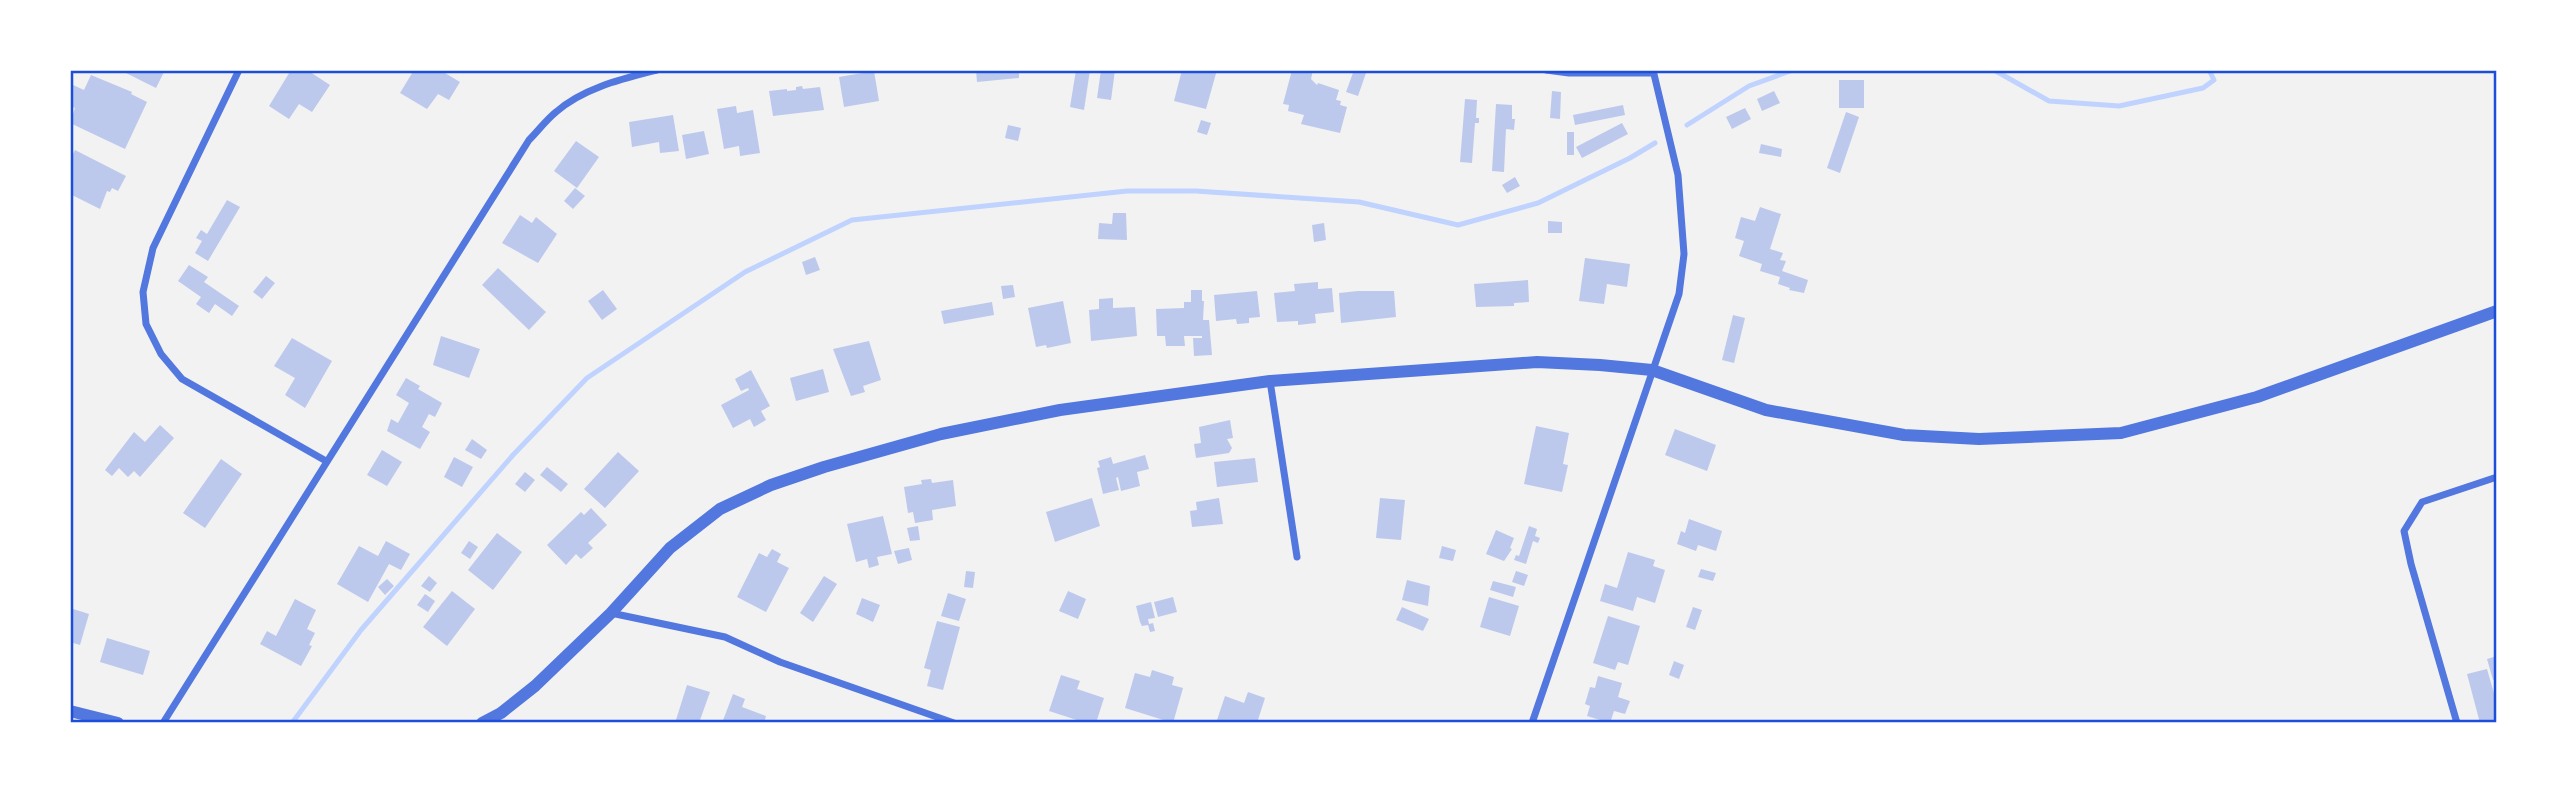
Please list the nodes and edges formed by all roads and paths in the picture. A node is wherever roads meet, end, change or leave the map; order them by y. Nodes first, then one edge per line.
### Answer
1 (239, 70) edge
2 (657, 70) edge
3 (1546, 70) edge
4 (1653, 72) edge
5 (2497, 311) edge
6 (1652, 370) junction
7 (1270, 381) junction
8 (326, 461) junction
9 (2497, 477) edge
10 (1297, 557) dead end
11 (611, 613) junction
12 (70, 711) edge
13 (118, 723) edge
14 (163, 723) edge
15 (482, 723) edge
16 (954, 723) edge
17 (1532, 723) edge
18 (2457, 723) edge

1 - 8 street
2 - 8 street
3 - 4 street
4 - 6 street
5 - 6 street
6 - 7 street
6 - 17 street
7 - 10 street
7 - 11 street
8 - 14 street
9 - 18 street
11 - 15 street
11 - 16 street
12 - 13 street

